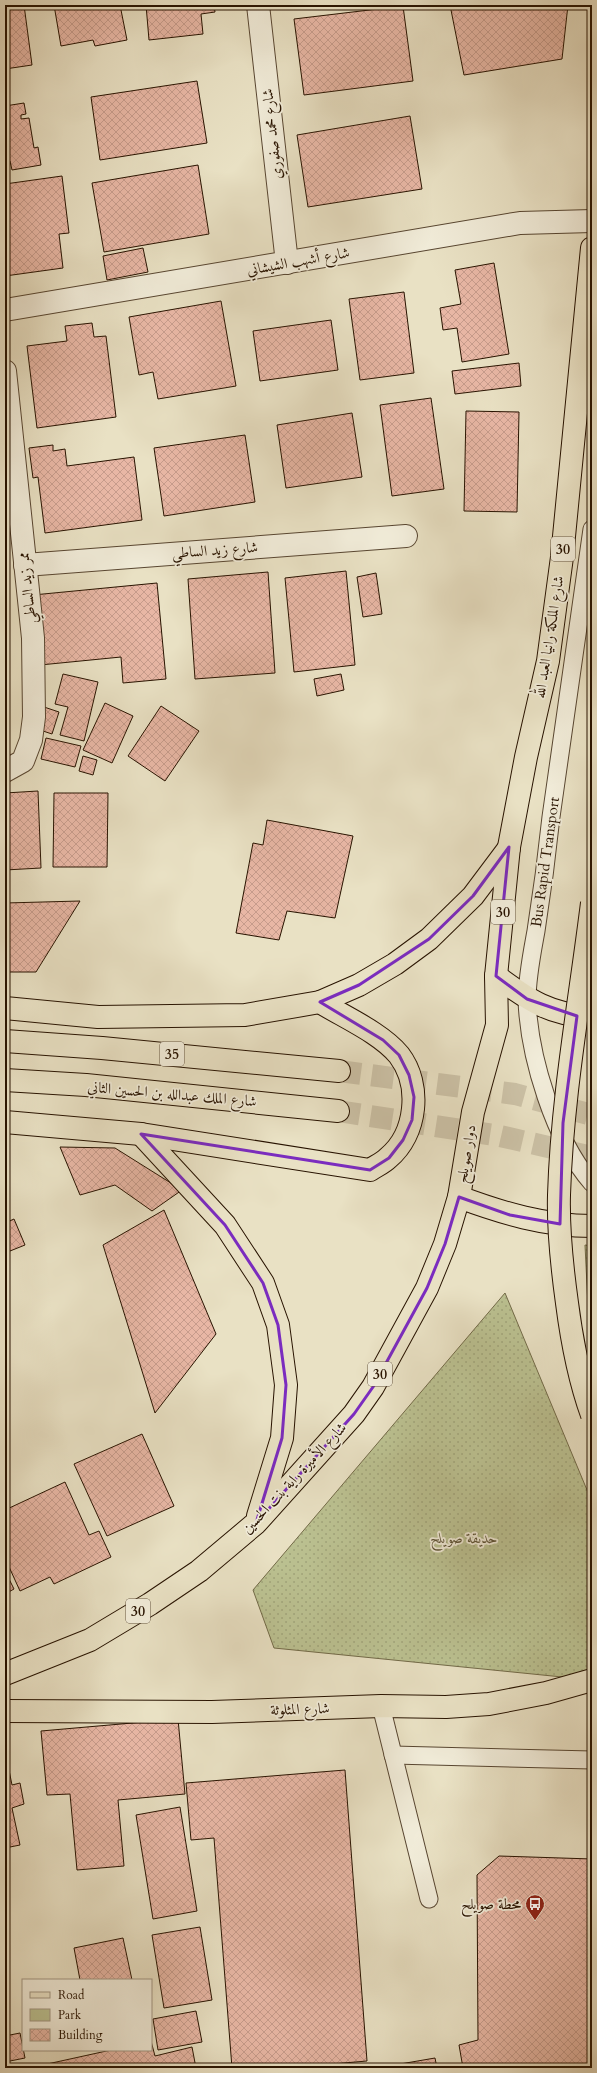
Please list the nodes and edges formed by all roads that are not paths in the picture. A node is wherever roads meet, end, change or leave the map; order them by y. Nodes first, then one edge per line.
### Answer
1 (258, 5) edge
2 (592, 221) edge
3 (592, 248) edge
4 (287, 263) junction
5 (5, 310) edge
6 (5, 371) edge
7 (592, 529) edge
8 (406, 536) dead end
9 (25, 564) junction
10 (5, 771) edge
11 (509, 847) junction
12 (592, 903) edge
13 (496, 976) junction
14 (527, 999) junction
15 (320, 1002) junction
16 (5, 1008) edge
17 (592, 1018) edge
18 (497, 1025) joint
19 (5, 1041) edge
20 (339, 1071) tunnel mouth
21 (5, 1080) edge
22 (338, 1111) tunnel mouth
23 (5, 1122) edge
24 (141, 1134) junction
25 (592, 1182) edge
26 (459, 1197) junction
27 (592, 1226) edge
28 (592, 1415) edge
29 (256, 1523) junction
30 (5, 1674) edge
31 (592, 1680) edge
32 (381, 1706) junction
33 (5, 1711) edge
34 (393, 1755) junction
35 (592, 1760) edge
36 (429, 1899) dead end

1 - 4 street, شارع محمد صفوري
2 - 4 street, شارع أشهب الشيشاني
3 - 11 main road, شارع الملكة رانيا العبد الله / 30
4 - 5 street, شارع أشهب الشيشاني
6 - 9 street, ممر زيد الساطي
7 - 14 lane, Bus Rapid Transport
8 - 9 street, شارع زيد الساطي
9 - 10 street, ممر زيد الساطي
11 - 13 main road, شارع الملكة رانيا العبد الله / 30
11 - 15 main road
12 - 28 main road, bridge
13 - 14 main road
13 - 18 main road, شارع الملكة رانيا العبد الله / 30
14 - 17 main road
14 - 25 lane, Bus Rapid Transport
15 - 16 main road
15 - 24 main road
18 - 26 main road, دوار صويلح / 30
19 - 20 main road, 35
21 - 22 main road, شارع الملك عبدالله بن الحسين الثاني
23 - 24 main road
24 - 29 main road
26 - 27 main road, دوار صويلح
26 - 29 main road, شارع الأميرة راية بنت الحسين / 30
29 - 30 main road, شارع الأميرة راية بنت الحسين / 30
31 - 32 main road, شارع المثلوثة
32 - 33 main road, شارع المثلوثة
32 - 34 lane
34 - 35 lane
34 - 36 lane

